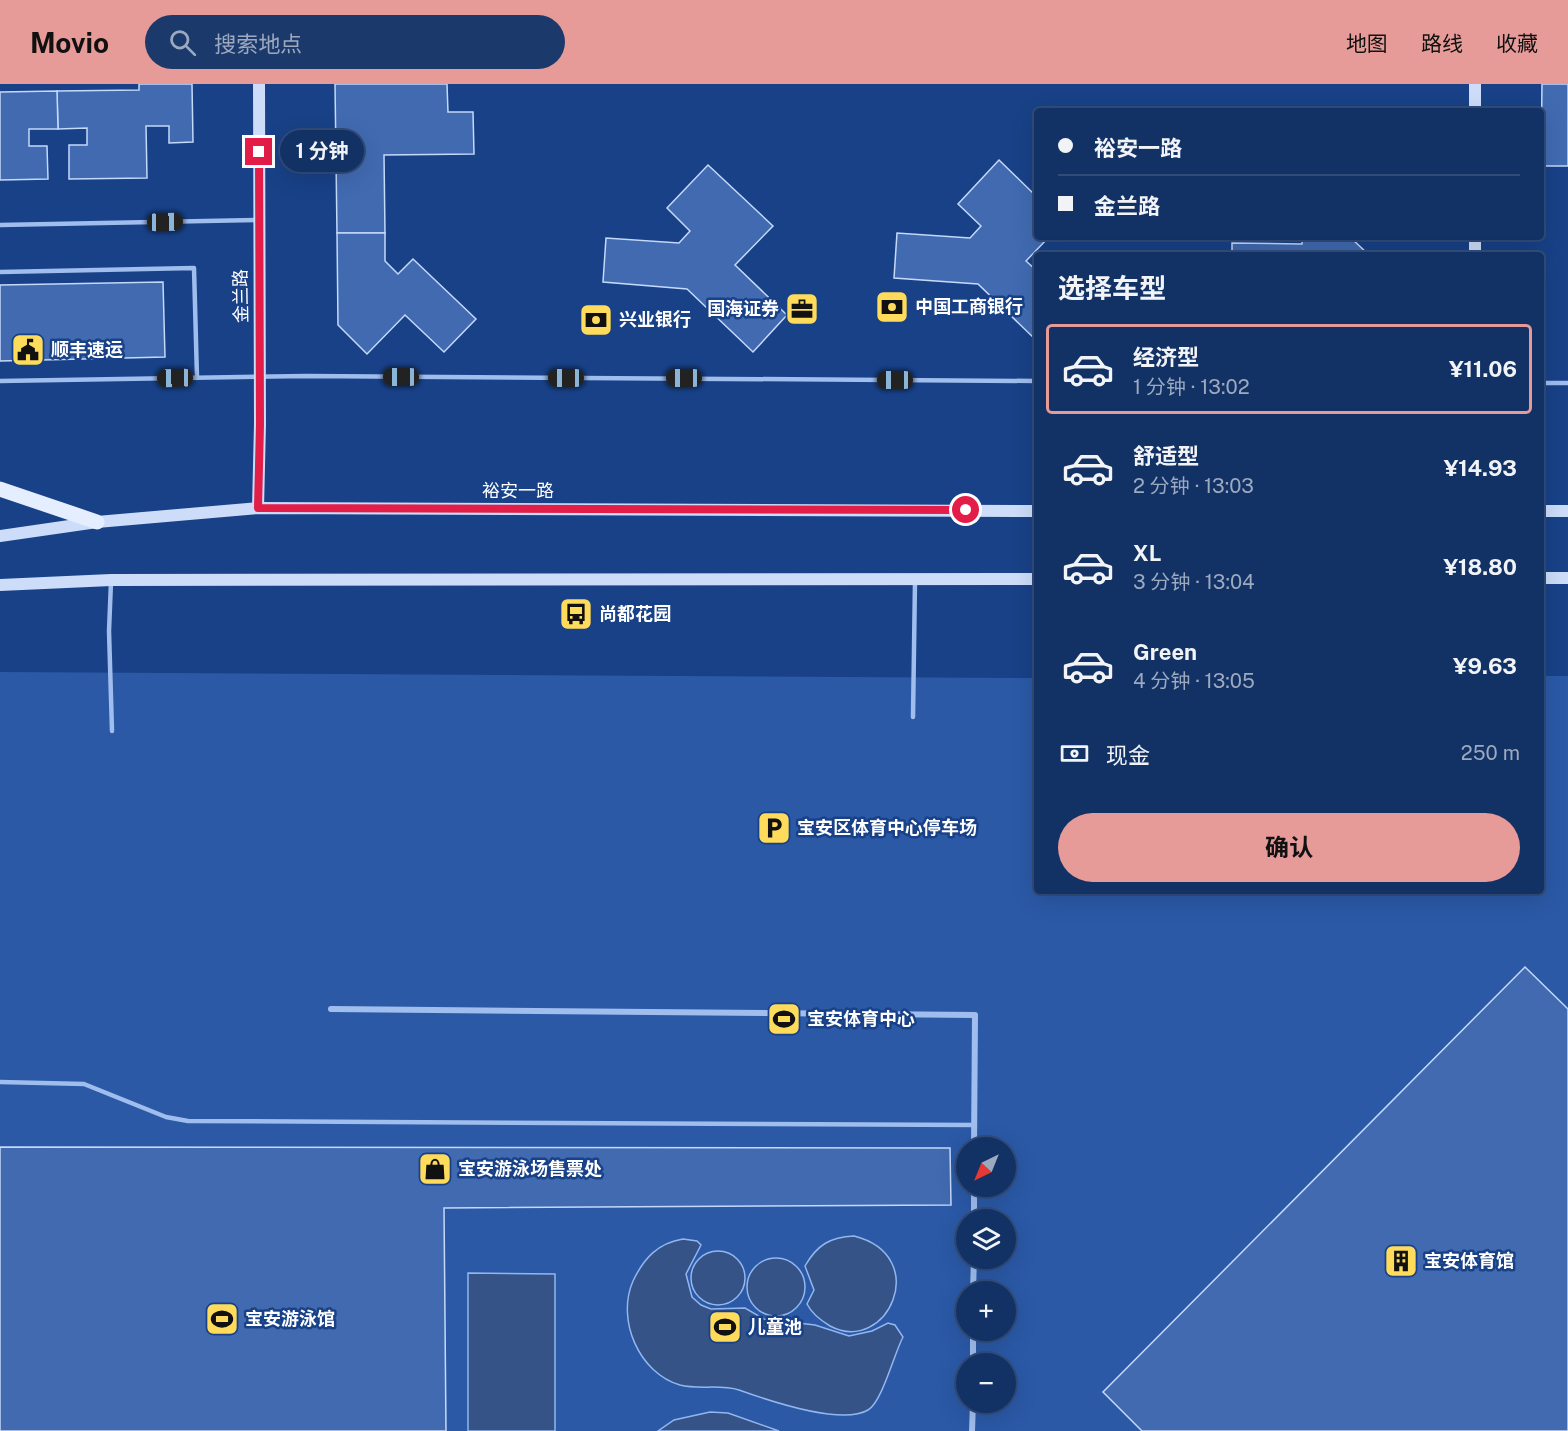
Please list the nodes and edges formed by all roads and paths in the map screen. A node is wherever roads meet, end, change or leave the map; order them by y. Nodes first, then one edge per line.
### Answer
1 (258, 84) edge
2 (1475, 84) edge
3 (1475, 108) edge
4 (259, 220) junction
5 (0, 225) edge
6 (0, 272) edge
7 (260, 377) junction
8 (197, 378) junction
9 (0, 381) edge
10 (1034, 381) edge
11 (1544, 383) edge
12 (1568, 383) edge
13 (0, 489) edge
14 (258, 508) junction
15 (1034, 511) edge
16 (1544, 511) edge
17 (1568, 511) edge
18 (97, 522) junction
19 (0, 536) edge
20 (1544, 578) edge
21 (1568, 578) edge
22 (915, 579) junction
23 (1034, 579) edge
24 (111, 580) junction
25 (0, 585) edge
26 (913, 717) dead end
27 (112, 731) dead end
28 (331, 1009) dead end
29 (0, 1082) edge
30 (975, 1125) junction
31 (974, 1137) edge
32 (972, 1413) edge
33 (972, 1431) edge

1 - 4 main road, 金兰路
2 - 3 main road
4 - 5 lane
4 - 7 main road, 金兰路
6 - 8 lane
7 - 8 lane
7 - 10 lane
7 - 14 main road, 金兰路
8 - 9 lane
11 - 12 lane
13 - 18 main road
14 - 15 main road, 裕安一路
14 - 18 main road, 裕安一路
16 - 17 main road
18 - 19 main road, 裕安一路
20 - 21 main road
22 - 23 main road
22 - 24 main road
22 - 26 lane
24 - 25 main road
24 - 27 lane
28 - 30 street
29 - 30 lane
30 - 31 street
32 - 33 street

